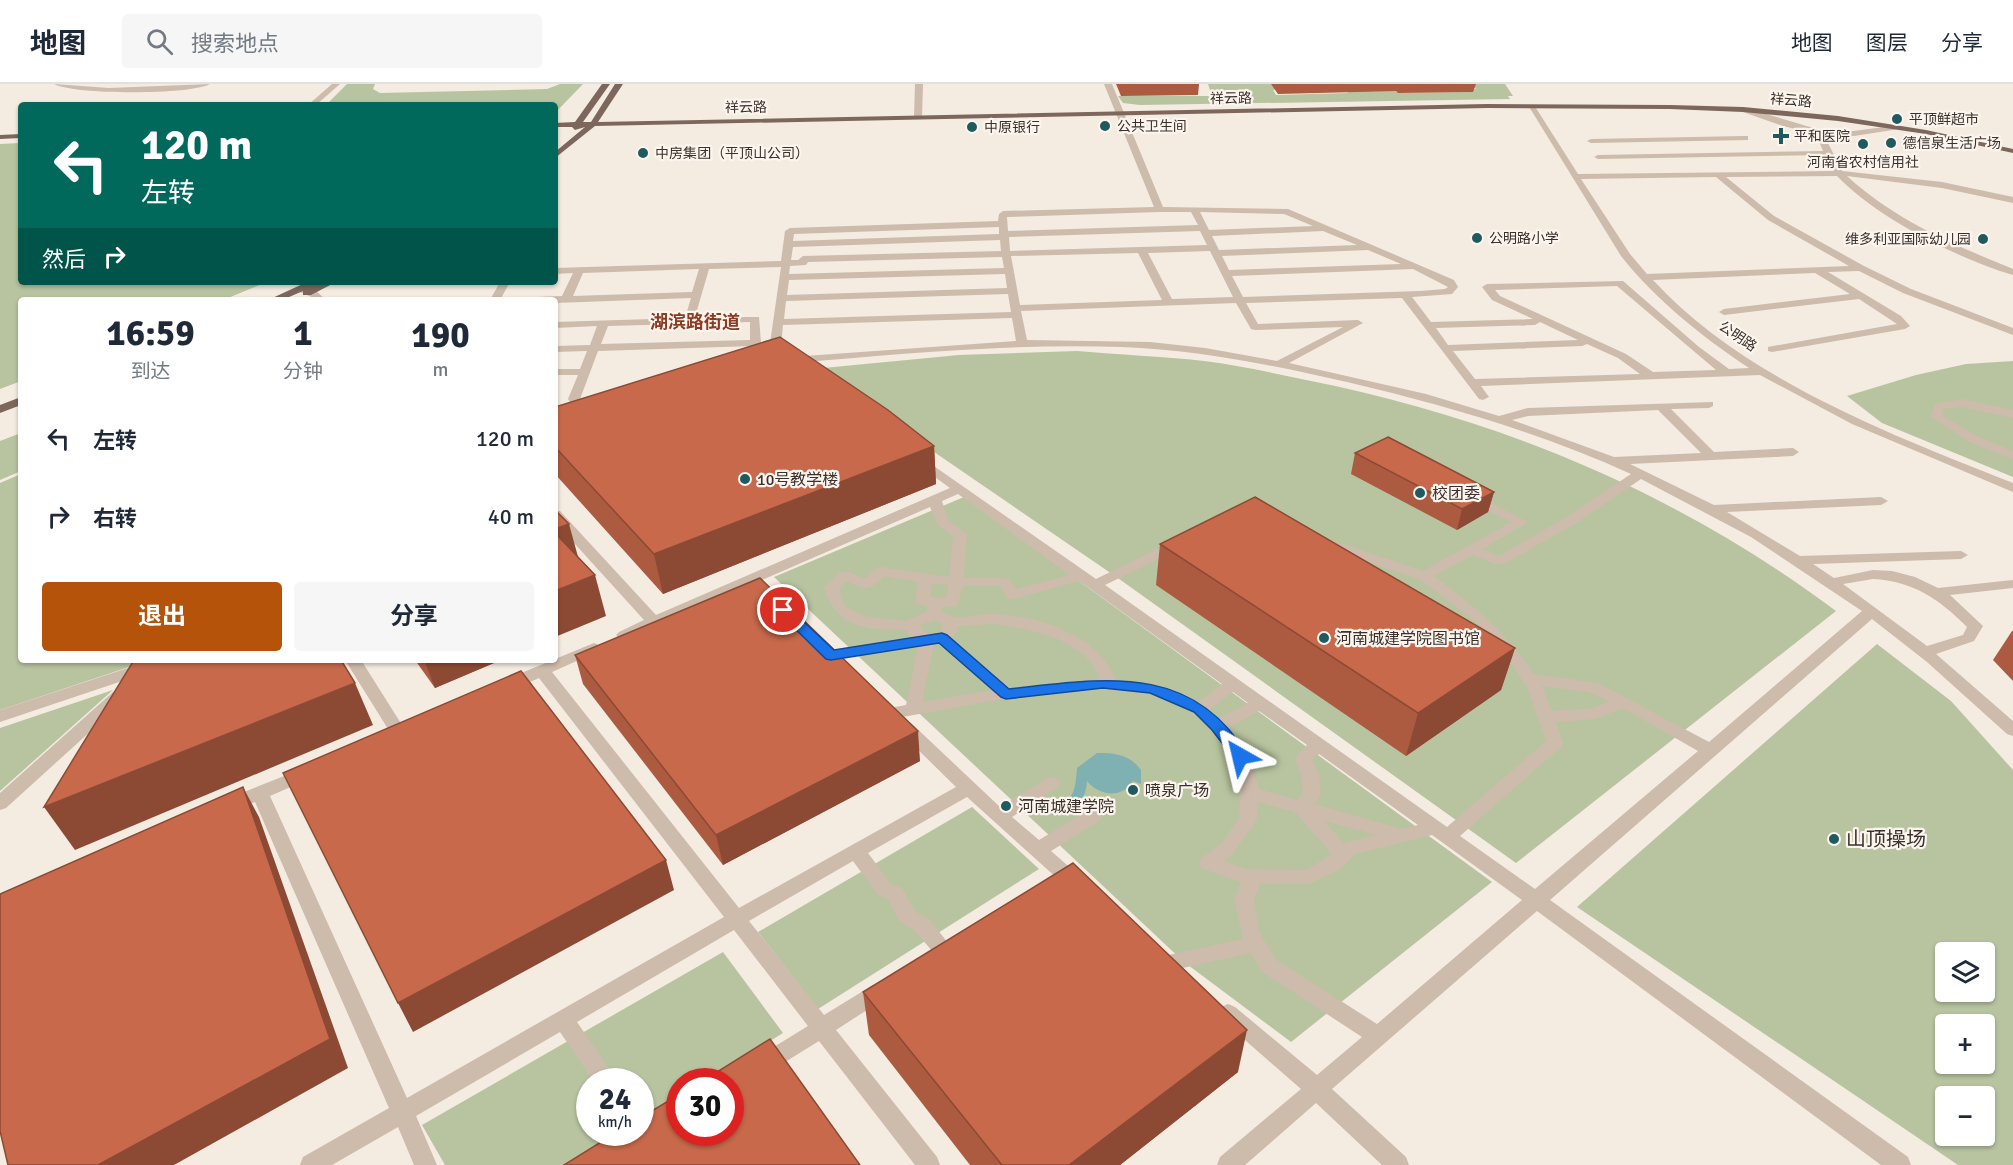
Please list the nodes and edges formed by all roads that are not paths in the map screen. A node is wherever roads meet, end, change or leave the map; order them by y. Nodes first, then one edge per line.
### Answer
1 (57, 84) edge
2 (206, 84) edge
3 (336, 84) edge
4 (606, 84) edge
5 (619, 84) edge
6 (919, 84) edge
7 (1108, 84) edge
8 (315, 102) edge
9 (1532, 107) junction
10 (1746, 110) junction
11 (1119, 113) junction
12 (918, 117) junction
13 (578, 124) junction
14 (593, 124) junction
15 (558, 125) edge
16 (1896, 127) junction
17 (1820, 134) junction
18 (18, 136) edge
19 (0, 137) edge
20 (1745, 138) dead end
21 (1685, 139) junction
22 (558, 141) edge
23 (1591, 141) dead end
24 (2013, 151) edge
25 (558, 153) edge
26 (1830, 153) junction
27 (1704, 156) junction
28 (1598, 158) dead end
29 (1712, 162) dead end
30 (1722, 173) junction
31 (1840, 173) junction
32 (1578, 177) junction
33 (1998, 196) junction
34 (2013, 200) edge
35 (2013, 205) edge
36 (1194, 209) junction
37 (1160, 210) junction
38 (1325, 229) junction
39 (1204, 230) junction
40 (1003, 232) junction
41 (1372, 248) junction
42 (1142, 251) junction
43 (1214, 251) junction
44 (1006, 253) junction
45 (705, 266) junction
46 (1414, 266) junction
47 (1861, 268) junction
48 (579, 270) junction
49 (785, 270) junction
50 (558, 271) edge
51 (1009, 271) junction
52 (1819, 271) junction
53 (2013, 272) edge
54 (1225, 273) junction
55 (1642, 278) junction
56 (308, 287) edge
57 (1013, 291) junction
58 (1404, 294) junction
59 (697, 295) junction
60 (1861, 296) junction
61 (281, 297) edge
62 (294, 297) edge
63 (782, 298) junction
64 (558, 299) edge
65 (566, 299) junction
66 (1239, 300) junction
67 (1168, 302) junction
68 (1348, 310) junction
69 (1017, 311) junction
70 (1724, 312) dead end
71 (689, 321) junction
72 (778, 322) junction
73 (1535, 322) dead end
74 (604, 323) junction
75 (558, 325) edge
76 (1428, 325) junction
77 (2013, 332) edge
78 (756, 342) junction
79 (1022, 343) junction
80 (1582, 343) dead end
81 (594, 348) junction
82 (1445, 348) junction
83 (558, 349) edge
84 (1772, 349) dead end
85 (768, 363) junction
86 (1279, 364) junction
87 (1763, 371) junction
88 (558, 372) edge
89 (585, 372) junction
90 (1727, 373) junction
91 (802, 376) edge
92 (1642, 377) dead end
93 (1473, 383) junction
94 (1483, 397) dead end
95 (18, 402) edge
96 (1709, 404) dead end
97 (1660, 406) junction
98 (0, 409) edge
99 (601, 409) edge
100 (18, 410) edge
101 (2013, 414) edge
102 (0, 417) edge
103 (1496, 420) junction
104 (904, 449) edge
105 (1793, 452) dead end
106 (2013, 455) edge
107 (1711, 456) junction
108 (1609, 461) junction
109 (1639, 474) junction
110 (2013, 488) edge
111 (959, 489) junction
112 (1460, 490) edge
113 (935, 499) junction
114 (1881, 501) dead end
115 (1708, 509) junction
116 (558, 517) edge
117 (1305, 536) edge
118 (1187, 540) edge
119 (1472, 549) junction
120 (1961, 555) dead end
121 (1796, 560) junction
122 (1425, 576) junction
123 (752, 579) junction
124 (1088, 580) junction
125 (925, 581) junction
126 (956, 584) junction
127 (1832, 584) junction
128 (2013, 584) edge
129 (1932, 593) junction
130 (768, 594) edge
131 (935, 608) junction
132 (1872, 611) junction
133 (654, 621) junction
134 (949, 622) junction
135 (912, 626) junction
136 (934, 639) junction
137 (815, 640) edge
138 (1925, 652) junction
139 (831, 655) junction
140 (157, 663) edge
141 (159, 663) edge
142 (355, 663) edge
143 (542, 670) junction
144 (848, 672) edge
145 (1529, 679) junction
146 (1110, 684) junction
147 (1233, 684) junction
148 (498, 690) edge
149 (1010, 695) junction
150 (873, 697) edge
151 (1624, 702) junction
152 (1260, 703) junction
153 (913, 709) junction
154 (1199, 709) junction
155 (891, 713) junction
156 (0, 716) edge
157 (1546, 717) junction
158 (1218, 726) junction
159 (2013, 730) edge
160 (399, 732) edge
161 (1318, 745) junction
162 (1710, 750) junction
163 (324, 765) edge
164 (1052, 783) dead end
165 (968, 788) junction
166 (260, 793) junction
167 (1250, 793) junction
168 (0, 803) edge
169 (1301, 807) junction
170 (217, 811) edge
171 (999, 816) junction
172 (1093, 816) dead end
173 (1441, 832) junction
174 (1400, 835) junction
175 (1038, 850) junction
176 (856, 851) junction
177 (1342, 854) junction
178 (1067, 876) junction
179 (1253, 876) junction
180 (1046, 889) edge
181 (1092, 898) edge
182 (1536, 900) junction
183 (736, 919) junction
184 (965, 939) edge
185 (1256, 944) junction
186 (1152, 948) edge
187 (945, 952) junction
188 (926, 963) edge
189 (1169, 963) junction
190 (1186, 977) edge
191 (897, 981) edge
192 (1212, 1000) edge
193 (562, 1018) junction
194 (821, 1028) junction
195 (1378, 1036) junction
196 (597, 1068) edge
197 (744, 1077) edge
198 (1317, 1089) junction
199 (402, 1111) junction
200 (311, 1165) edge
201 (426, 1165) edge
202 (929, 1165) edge
203 (1228, 1165) edge
204 (1398, 1165) edge
205 (1900, 1165) edge

1 - 2 street
3 - 8 street
4 - 13 main road
5 - 14 main road
6 - 12 street
7 - 11 street
9 - 10 main road, 祥云路
9 - 11 main road, 祥云路
9 - 32 street, 公明路
10 - 16 main road, 祥云路
10 - 17 street
11 - 12 main road, 祥云路
11 - 37 street
12 - 14 main road, 祥云路
13 - 14 main road, 祥云路
13 - 15 main road, 祥云路
13 - 22 main road
14 - 25 main road
16 - 17 street
16 - 24 main road, 祥云路
17 - 26 street
18 - 19 main road
20 - 21 street
21 - 23 street
21 - 27 street
26 - 27 street
26 - 31 street
27 - 28 street
27 - 29 street
30 - 31 street
30 - 32 street
30 - 47 street
31 - 33 street
31 - 53 street
32 - 55 street, 公明路
33 - 34 street
33 - 35 street
36 - 37 street
36 - 38 street
36 - 39 street
37 - 40 street
38 - 39 street
38 - 41 street
39 - 40 street
39 - 43 street
40 - 44 street
40 - 49 street
41 - 43 street
41 - 46 street
42 - 43 street
42 - 44 street
42 - 67 street
43 - 54 street
44 - 49 street
44 - 51 street
45 - 48 street
45 - 49 street
45 - 59 street
46 - 54 street
46 - 58 street
47 - 52 street
47 - 77 street
48 - 50 street
48 - 65 street
49 - 51 street
49 - 63 street
51 - 57 street
52 - 55 street
52 - 60 street
54 - 66 street
55 - 87 street, 公明路
56 - 61 main road
56 - 62 main road
57 - 63 street
57 - 69 street
58 - 68 street
58 - 76 street
59 - 65 street
59 - 71 street
60 - 70 street
60 - 84 street
63 - 72 street
64 - 65 street
66 - 67 street
66 - 68 street
66 - 68 street
67 - 69 street
68 - 86 street
69 - 72 street
69 - 79 street
71 - 74 street
71 - 78 street
72 - 85 street
73 - 76 street
74 - 75 street
74 - 81 street
76 - 82 street
78 - 81 street
78 - 85 street
79 - 85 street
79 - 86 street
80 - 82 street
81 - 83 street
81 - 89 street
82 - 93 street
85 - 91 street
86 - 103 street
87 - 90 street
87 - 110 street, 公明路
88 - 89 street
89 - 99 street
90 - 90 street
92 - 93 street
93 - 94 street
95 - 98 main road
96 - 97 street
97 - 103 street
97 - 107 street
100 - 102 main road
101 - 106 street
103 - 108 street
104 - 111 street
105 - 107 street
107 - 108 street
108 - 109 street
109 - 115 street
109 - 119 street
111 - 113 street
111 - 124 street
112 - 119 street
113 - 123 street
113 - 126 street
114 - 115 street
115 - 121 street
116 - 133 street
117 - 122 street
118 - 124 street
119 - 122 street
120 - 121 street
121 - 127 street
122 - 145 street
123 - 130 street
123 - 133 street
124 - 126 street
124 - 147 street
125 - 126 street
125 - 131 street
125 - 135 street
126 - 131 street
127 - 129 street
127 - 132 street
128 - 129 street
129 - 138 street
131 - 134 street
131 - 135 street
132 - 138 street
132 - 162 street
133 - 143 street
134 - 136 street
134 - 146 street
135 - 136 street
136 - 139 street
136 - 149 street
136 - 153 street
137 - 139 street
138 - 159 street
139 - 144 street
140 - 156 street
141 - 168 street
142 - 160 street
143 - 148 street
143 - 183 street
145 - 151 street
145 - 157 street
146 - 149 street
146 - 154 street
147 - 152 street
147 - 154 street
149 - 153 street
150 - 155 street
151 - 157 street
151 - 162 street
152 - 158 street
152 - 161 street
153 - 155 street
154 - 158 street
155 - 165 street
157 - 173 street
158 - 167 street
161 - 169 street
161 - 173 street
162 - 182 street
163 - 166 street
164 - 171 street
165 - 171 street
165 - 176 street
166 - 170 street
166 - 199 street
167 - 169 street
167 - 179 street
169 - 174 street
169 - 177 street
171 - 175 street
172 - 175 street
173 - 174 street
173 - 182 street
174 - 177 street
175 - 178 street
176 - 183 street
176 - 187 street
177 - 179 street
178 - 180 street
178 - 181 street
179 - 185 street
182 - 195 street
182 - 205 street
183 - 193 street
183 - 194 street
184 - 187 street
185 - 189 street
185 - 195 street
186 - 189 street
187 - 188 street
189 - 190 street
191 - 194 street
192 - 198 street
193 - 196 street
193 - 199 street
194 - 197 street
194 - 202 street
195 - 198 street
198 - 203 street
198 - 204 street
199 - 200 street
199 - 201 street

